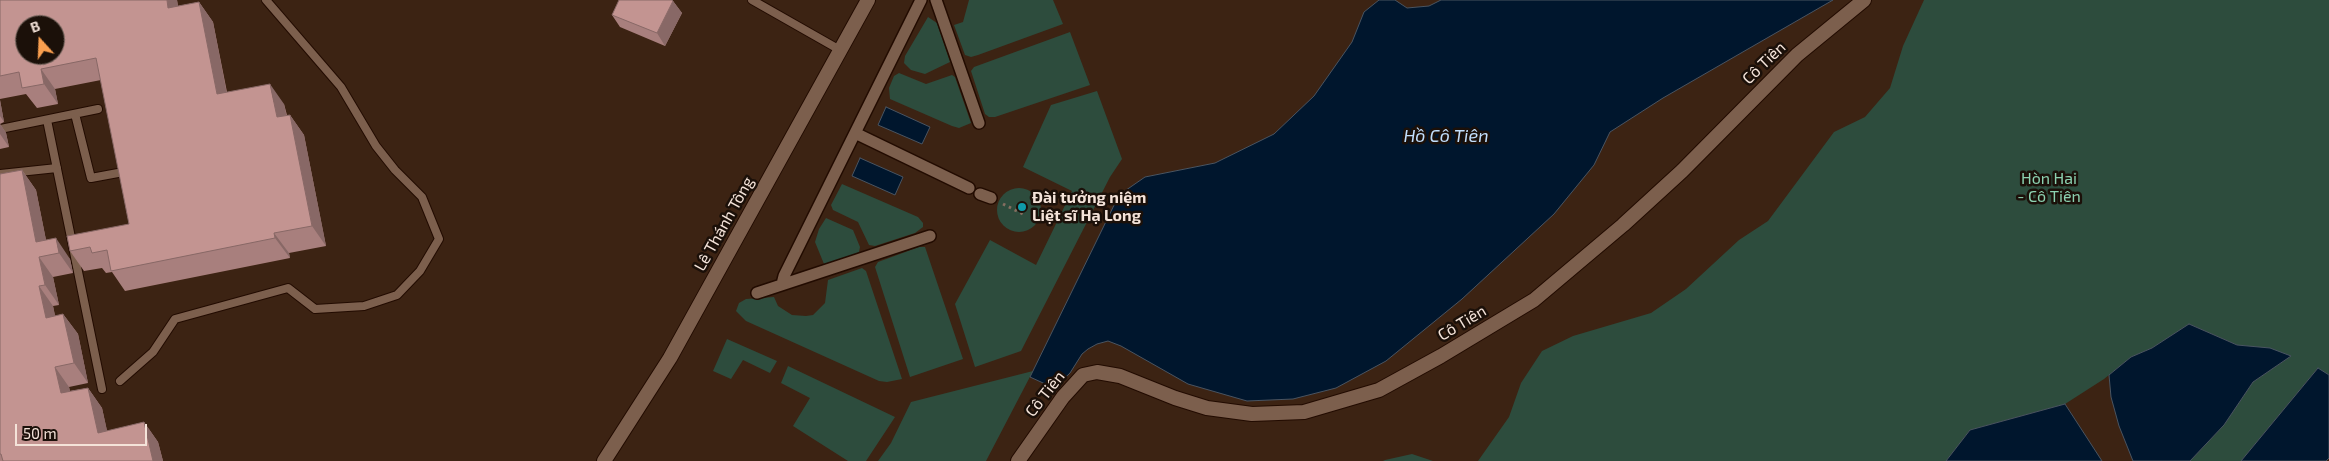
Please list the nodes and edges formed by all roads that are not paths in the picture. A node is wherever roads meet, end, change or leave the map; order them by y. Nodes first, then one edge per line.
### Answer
1 (266, 0) edge
2 (752, 0) edge
3 (868, 0) edge
4 (921, 0) edge
5 (936, 0) edge
6 (1864, 0) edge
7 (840, 50) junction
8 (98, 109) dead end
9 (75, 114) junction
10 (47, 120) junction
11 (979, 123) dead end
12 (0, 129) edge
13 (855, 133) junction
14 (57, 168) junction
15 (118, 173) edge
16 (0, 174) edge
17 (969, 188) dead end
18 (980, 194) dead end
19 (992, 198) road end
20 (930, 236) dead end
21 (782, 284) junction
22 (757, 293) dead end
23 (120, 382) dead end
24 (102, 389) dead end
25 (604, 461) edge
26 (1018, 461) edge

1 - 23 lane
2 - 7 lane
3 - 7 street, Lê Thánh Tông
4 - 13 street
5 - 11 street
6 - 26 street, Cô Tiên
7 - 25 street, Lê Thánh Tông
8 - 9 lane
9 - 10 lane
9 - 15 lane
10 - 12 lane
10 - 14 lane
13 - 17 street
13 - 21 street
14 - 16 lane
14 - 24 lane
18 - 19 street
20 - 21 street
21 - 22 street

